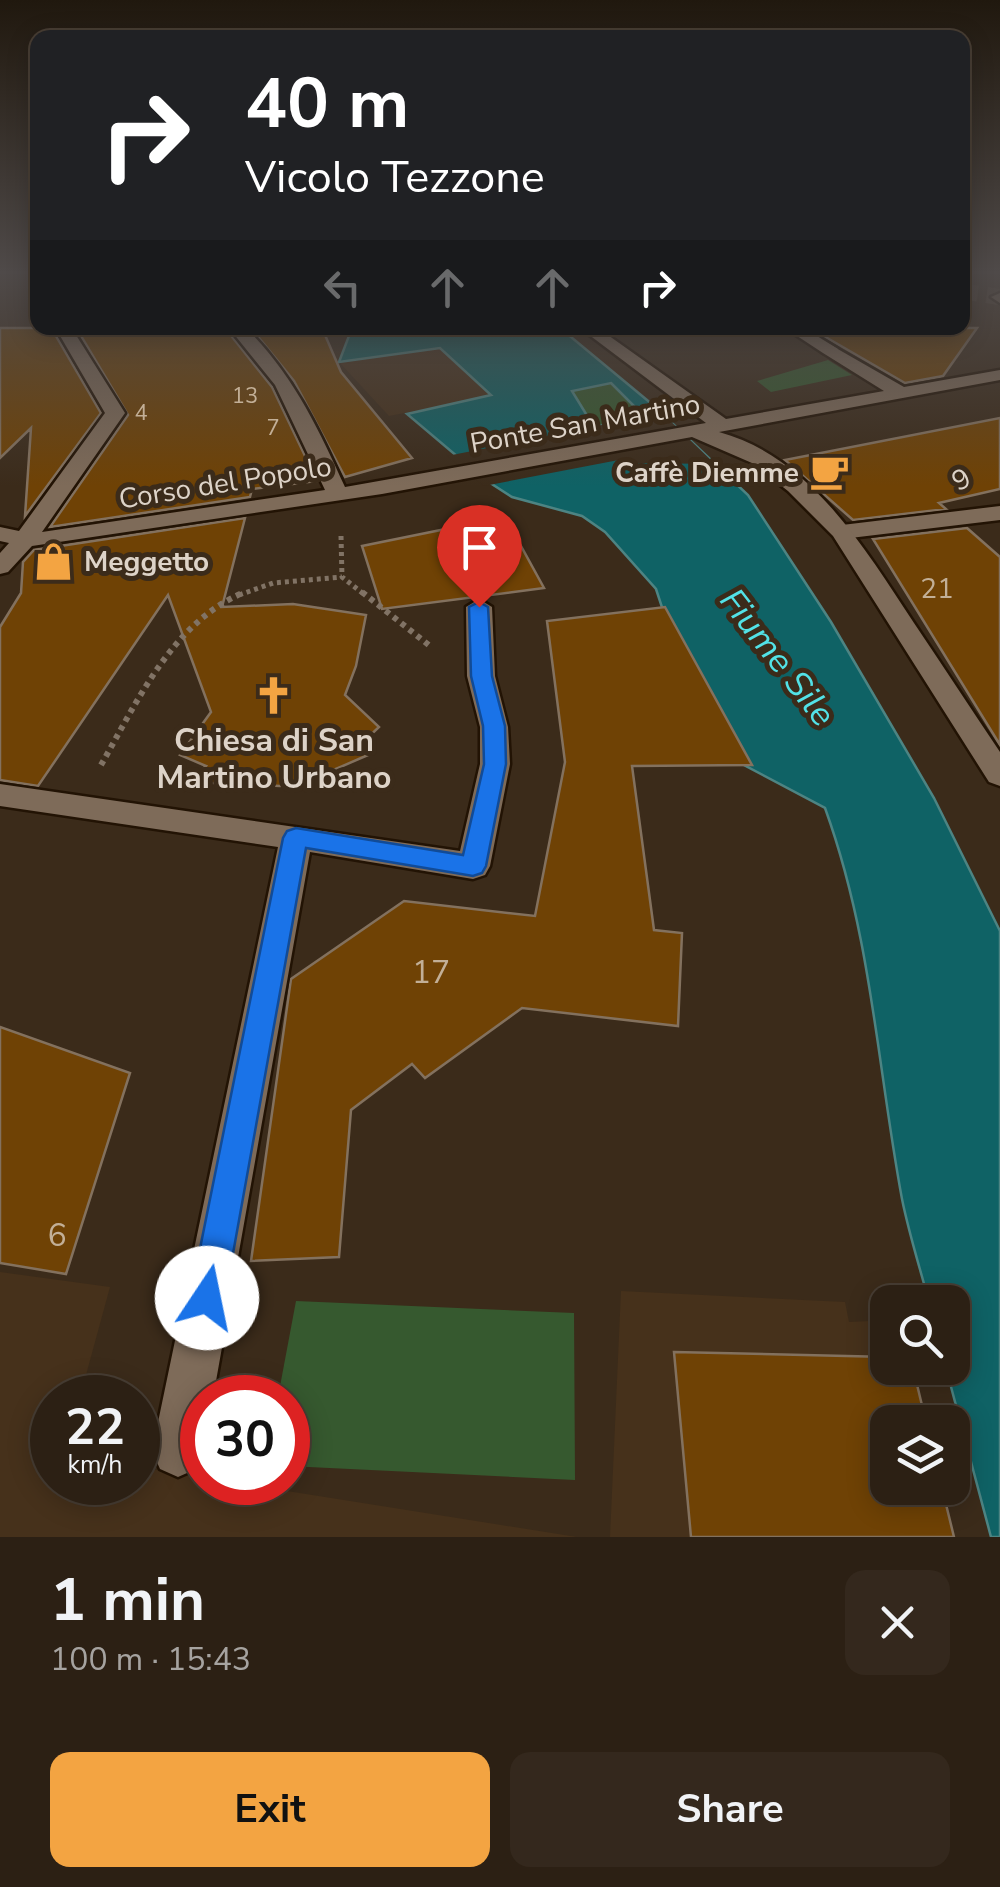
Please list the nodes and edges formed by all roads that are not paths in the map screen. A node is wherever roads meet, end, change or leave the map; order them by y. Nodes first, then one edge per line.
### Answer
1 (71, 343) edge
2 (252, 343) edge
3 (608, 343) edge
4 (819, 343) edge
5 (1000, 375) edge
6 (901, 393) junction
7 (751, 423) junction
8 (723, 426) junction
9 (681, 432) junction
10 (738, 447) junction
11 (458, 475) joint
12 (1000, 493) edge
13 (338, 495) junction
14 (988, 518) edge
15 (842, 532) junction
16 (0, 534) edge
17 (25, 539) junction
18 (0, 567) edge
19 (479, 607) dead end
20 (1000, 776) edge
21 (0, 795) edge
22 (296, 838) junction
23 (178, 1451) dead end

1 - 17 street
2 - 13 street
3 - 8 street
4 - 6 street
5 - 6 street, Ponte San Martino
6 - 7 street, Ponte San Martino
7 - 8 street, Ponte San Martino
7 - 10 street
8 - 9 street, Ponte San Martino
9 - 10 street
9 - 11 street, Ponte San Martino
10 - 15 street
11 - 13 street, Corso del Popolo
12 - 14 street, 9
13 - 17 street, Corso del Popolo
14 - 15 street
15 - 20 street
16 - 17 street, Corso del Popolo
17 - 18 street
19 - 22 street
21 - 22 street
22 - 23 street

